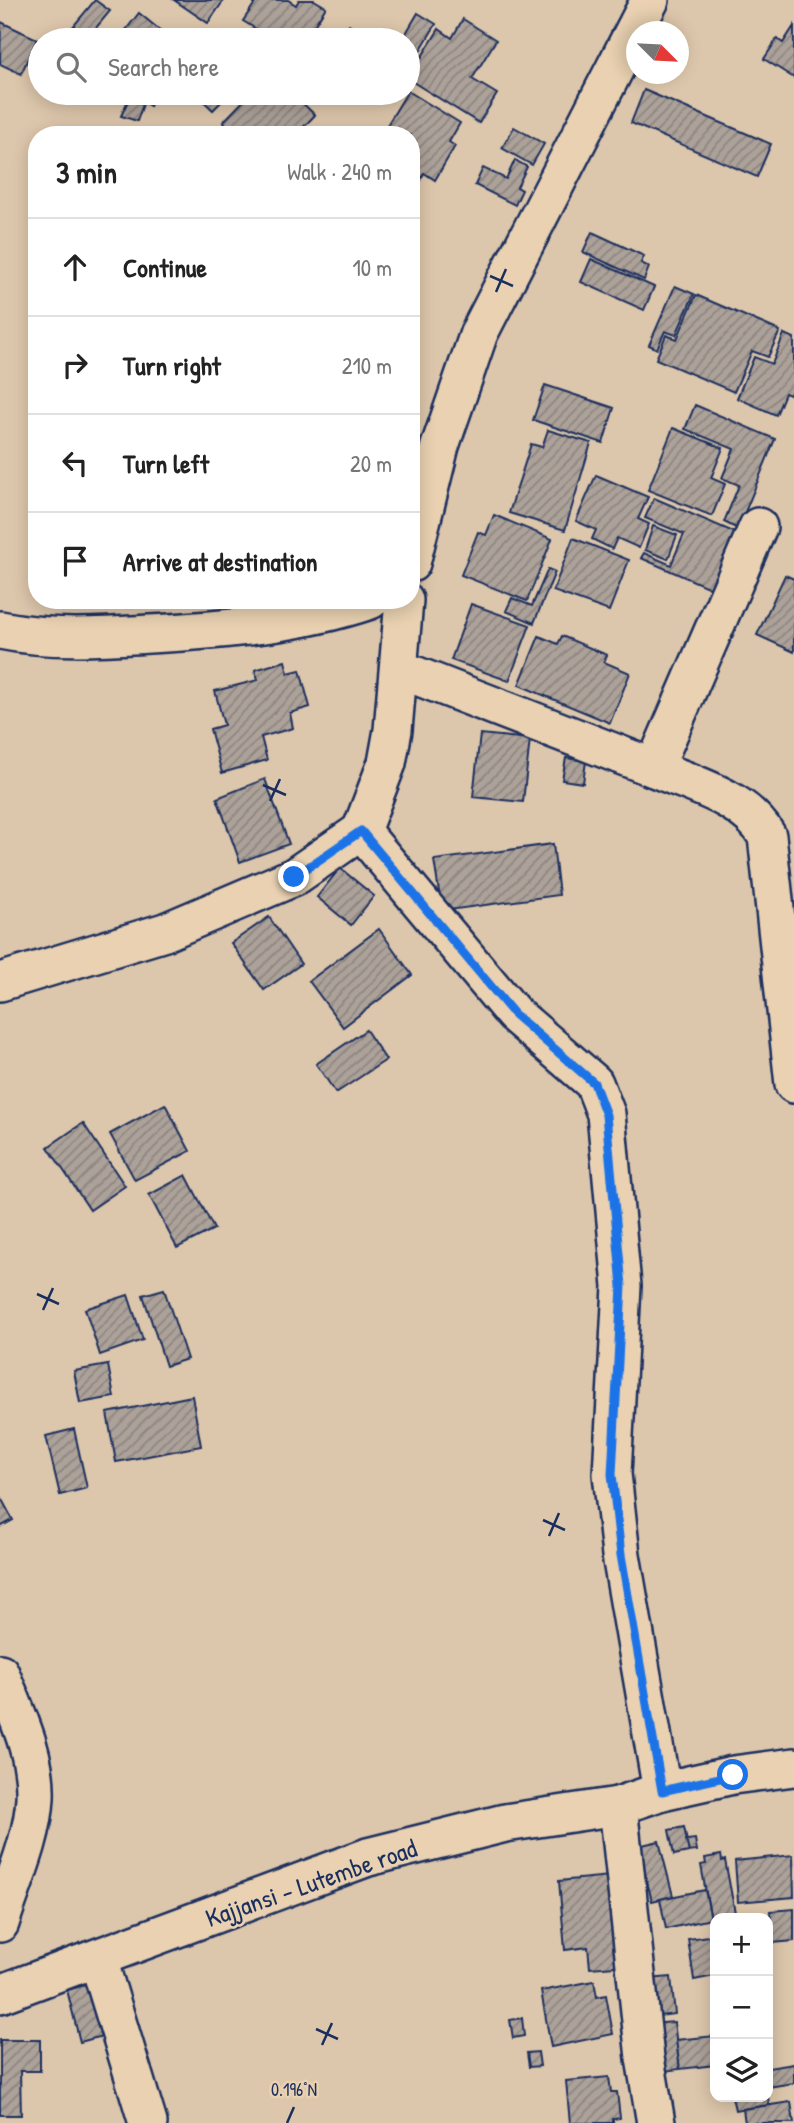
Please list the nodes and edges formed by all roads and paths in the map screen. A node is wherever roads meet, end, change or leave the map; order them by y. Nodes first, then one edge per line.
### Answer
1 (650, 0) edge
2 (420, 527) edge
3 (758, 527) dead end
4 (336, 609) edge
5 (403, 609) edge
6 (0, 630) edge
7 (399, 669) junction
8 (654, 768) junction
9 (361, 831) junction
10 (0, 982) edge
11 (794, 1084) edge
12 (0, 1673) edge
13 (794, 1767) edge
14 (662, 1791) junction
15 (618, 1806) junction
16 (0, 1923) edge
17 (98, 1959) junction
18 (0, 1994) edge
19 (148, 2123) edge
20 (656, 2123) edge

1 - 2 street
3 - 8 street
4 - 6 street
5 - 7 street
7 - 8 street
7 - 9 street
8 - 11 street
9 - 10 street
9 - 14 street
12 - 16 street
13 - 14 street, Kajjansi - Lutembe road
14 - 15 street, Kajjansi - Lutembe road
15 - 17 street, Kajjansi - Lutembe road
15 - 20 street
17 - 18 street, Kajjansi - Lutembe road
17 - 19 street

